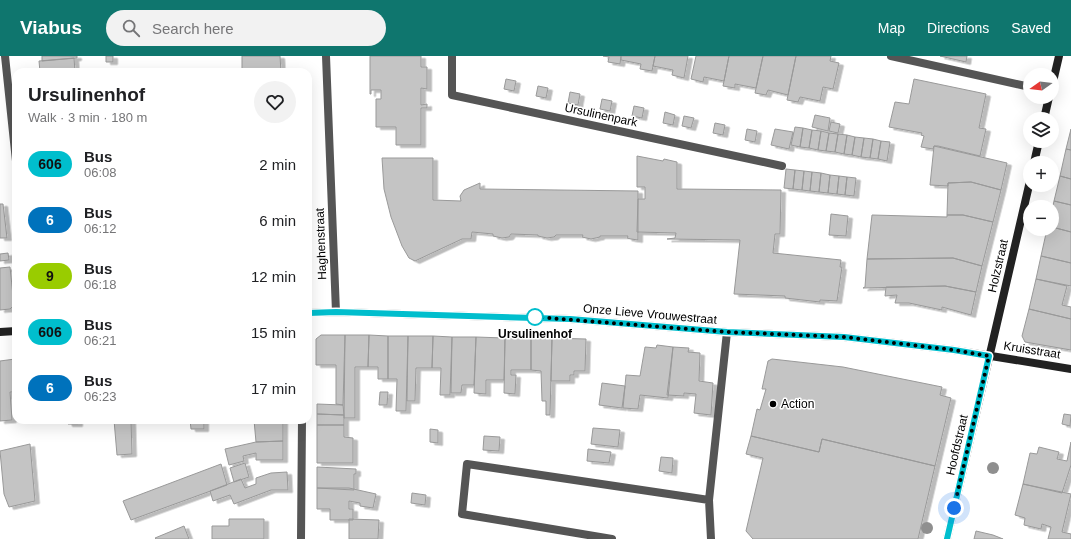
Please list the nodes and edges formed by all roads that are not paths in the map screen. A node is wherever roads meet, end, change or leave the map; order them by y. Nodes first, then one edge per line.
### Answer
1 (5, 56) edge
2 (326, 56) edge
3 (452, 56) edge
4 (891, 56) edge
5 (1059, 56) edge
6 (1056, 68) edge
7 (1023, 85) edge
8 (12, 123) edge
9 (782, 166) dead end
10 (1027, 192) edge
11 (336, 312) junction
12 (312, 313) edge
13 (12, 331) edge
14 (0, 332) edge
15 (727, 332) junction
16 (989, 356) junction
17 (1071, 369) edge
18 (302, 424) edge
19 (710, 500) junction
20 (301, 539) edge
21 (612, 539) edge
22 (711, 539) edge
23 (947, 539) edge

1 - 8 street
2 - 11 street, Haghenstraat
3 - 9 street, Ursulinenpark
4 - 7 street
5 - 6 street
10 - 16 street, Holzstraat
11 - 12 street, Onze Lieve Vrouwestraat
11 - 15 street, Onze Lieve Vrouwestraat
13 - 14 street
15 - 16 street, Onze Lieve Vrouwestraat
15 - 19 street
16 - 17 street, Kruisstraat
16 - 23 street, Hoofdstraat
18 - 20 street
19 - 21 street
19 - 22 street

